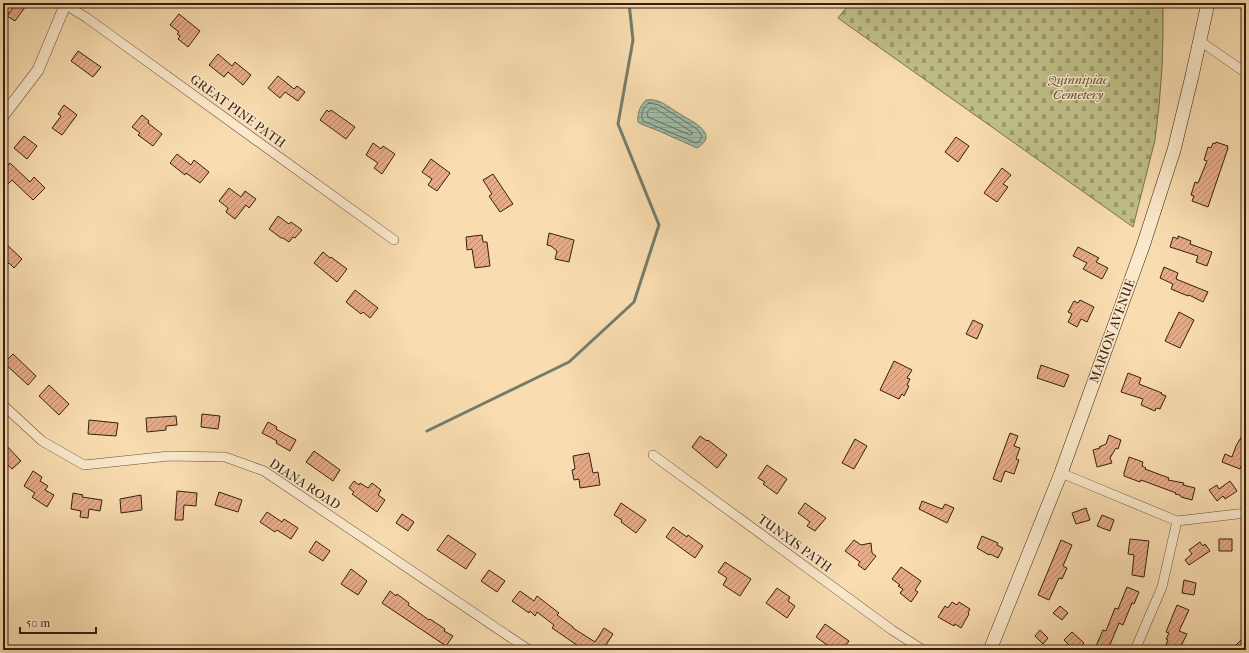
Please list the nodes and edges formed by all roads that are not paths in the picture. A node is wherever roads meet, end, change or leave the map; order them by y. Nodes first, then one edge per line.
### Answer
1 (1208, 3) edge
2 (66, 4) edge
3 (1200, 41) junction
4 (1246, 73) edge
5 (3, 116) edge
6 (394, 240) dead end
7 (3, 405) edge
8 (653, 455) dead end
9 (1061, 473) junction
10 (1246, 513) edge
11 (1177, 521) junction
12 (529, 650) edge
13 (923, 650) edge
14 (990, 650) edge
15 (1135, 650) edge

1 - 3 main road, MARION AVENUE
2 - 5 street
2 - 6 street, GREAT PINE PATH
3 - 4 street
3 - 9 main road, MARION AVENUE
7 - 12 street, DIANA ROAD
8 - 13 street, TUNXIS PATH
9 - 11 street
9 - 14 main road, MARION AVENUE
10 - 11 street
11 - 15 street

